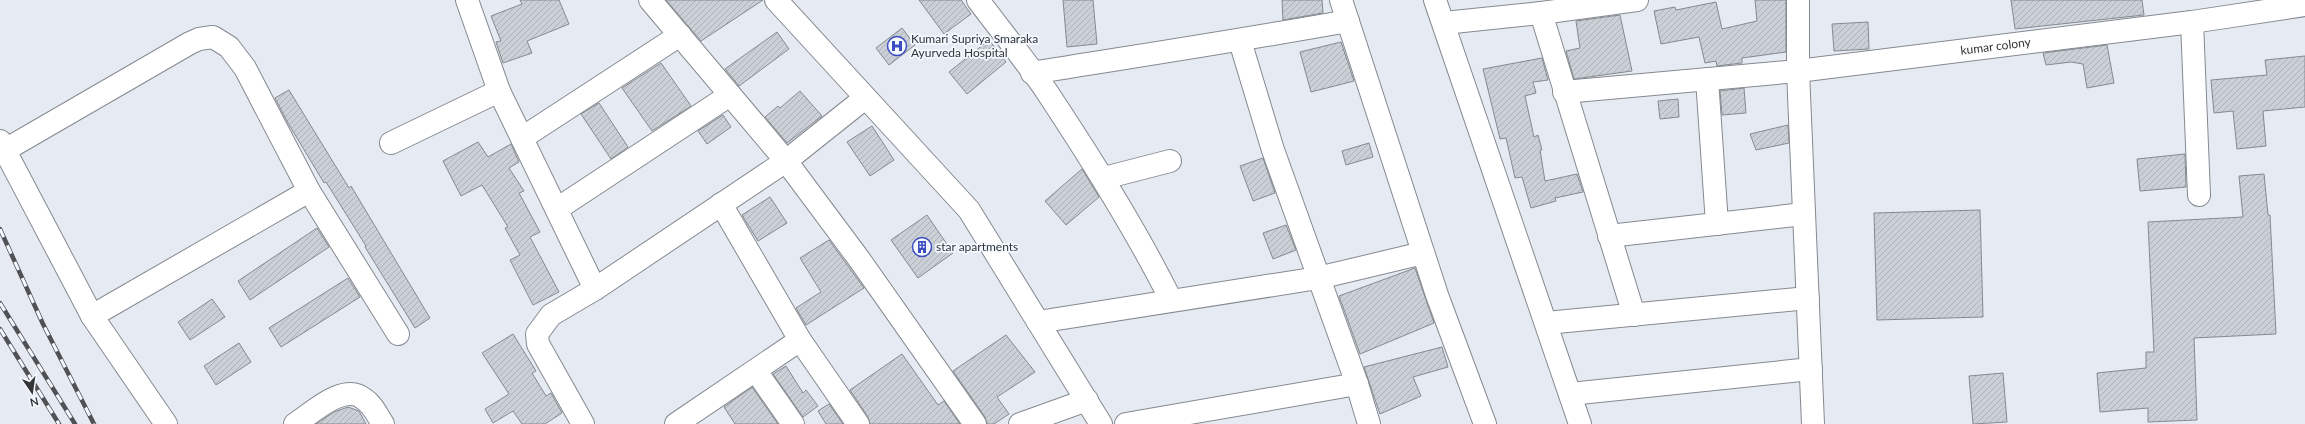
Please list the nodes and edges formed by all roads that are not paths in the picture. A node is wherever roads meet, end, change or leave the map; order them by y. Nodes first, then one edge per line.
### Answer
1 (467, 0) edge
2 (650, 0) edge
3 (776, 0) edge
4 (978, 0) edge
5 (1341, 0) edge
6 (1435, 0) edge
7 (1637, 0) edge
8 (1798, 0) edge
9 (2302, 6) edge
10 (1542, 13) junction
11 (1348, 21) junction
12 (2192, 22) junction
13 (1444, 24) junction
14 (680, 35) junction
15 (1240, 41) junction
16 (1798, 70) junction
17 (1032, 73) junction
18 (1707, 79) junction
19 (499, 91) junction
20 (1564, 92) junction
21 (730, 95) junction
22 (865, 98) junction
23 (522, 138) junction
24 (391, 143) dead end
25 (3, 145) edge
26 (786, 161) junction
27 (1170, 162) dead end
28 (1104, 178) junction
29 (309, 191) junction
30 (2199, 195) dead end
31 (721, 204) junction
32 (557, 209) junction
33 (1804, 214) junction
34 (1717, 224) junction
35 (1609, 236) junction
36 (1423, 253) junction
37 (1318, 278) junction
38 (595, 289) junction
39 (1808, 298) junction
40 (1172, 300) junction
41 (1634, 315) junction
42 (92, 316) junction
43 (1038, 322) junction
44 (1546, 323) junction
45 (398, 334) dead end
46 (800, 340) junction
47 (1811, 369) junction
48 (756, 370) junction
49 (1357, 384) junction
50 (1570, 394) junction
51 (1087, 400) junction
52 (685, 422) edge
53 (166, 424) edge
54 (295, 424) edge
55 (383, 424) edge
56 (583, 424) edge
57 (793, 424) edge
58 (858, 424) edge
59 (974, 424) edge
60 (1020, 424) edge
61 (1101, 424) edge
62 (1126, 424) edge
63 (1369, 424) edge
64 (1485, 424) edge
65 (1580, 424) edge
66 (1813, 424) edge

1 - 19 street
2 - 14 street
3 - 22 street
4 - 17 street
5 - 11 street
6 - 13 street
7 - 10 street
8 - 16 street
9 - 12 street, kumar colony
10 - 13 street
10 - 20 street
11 - 15 street
11 - 36 street
12 - 16 street, kumar colony
12 - 30 street
13 - 44 street
14 - 21 street
14 - 23 street
15 - 17 street
15 - 37 street
16 - 18 street, kumar colony
16 - 33 street
17 - 28 street
18 - 20 street, kumar colony
18 - 34 street
19 - 23 street
19 - 24 street
20 - 35 street
21 - 26 street
21 - 32 street
22 - 26 street
22 - 43 street
23 - 32 street
25 - 29 street
25 - 42 street
26 - 31 street
26 - 59 street
27 - 28 street
28 - 40 street
29 - 42 street
29 - 45 street
31 - 38 street
31 - 46 street
32 - 38 street
33 - 34 street
33 - 39 street
34 - 35 street
35 - 41 street
36 - 37 street
36 - 64 street
37 - 40 street
37 - 49 street
38 - 56 street
39 - 41 street
39 - 47 street
40 - 43 street
41 - 44 street
42 - 53 street
43 - 51 street
44 - 50 street
46 - 48 street
46 - 58 street
47 - 50 street
47 - 66 street
48 - 52 street
48 - 57 street
49 - 62 street
49 - 63 street
50 - 65 street
51 - 60 street
51 - 61 street
54 - 55 street

